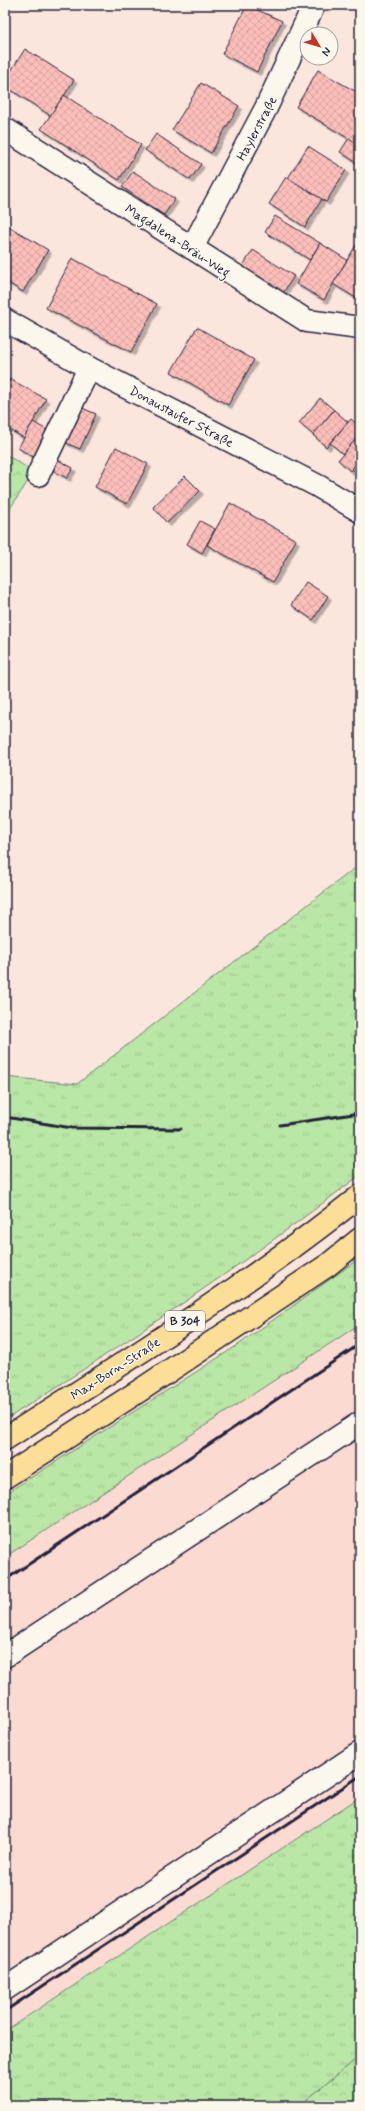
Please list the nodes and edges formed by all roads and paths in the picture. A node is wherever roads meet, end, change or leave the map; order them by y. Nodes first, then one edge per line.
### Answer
1 (314, 5) edge
2 (5, 129) edge
3 (192, 248) junction
4 (5, 320) edge
5 (360, 328) edge
6 (90, 368) junction
7 (38, 475) dead end
8 (360, 511) edge
9 (360, 1196) edge
10 (360, 1239) edge
11 (360, 1423) edge
12 (5, 1438) edge
13 (5, 1477) edge
14 (5, 1656) edge
15 (360, 1753) edge
16 (5, 1989) edge

1 - 3 street, Haylerstraße
2 - 3 street, Magdalena-Bräu-Weg
3 - 5 street, Magdalena-Bräu-Weg
4 - 6 street, Donaustaufer Straße
6 - 7 street
6 - 8 street, Donaustaufer Straße
9 - 12 main road, Max-Born-Straße / B 304
10 - 13 main road, B 304
11 - 14 street
15 - 16 street

